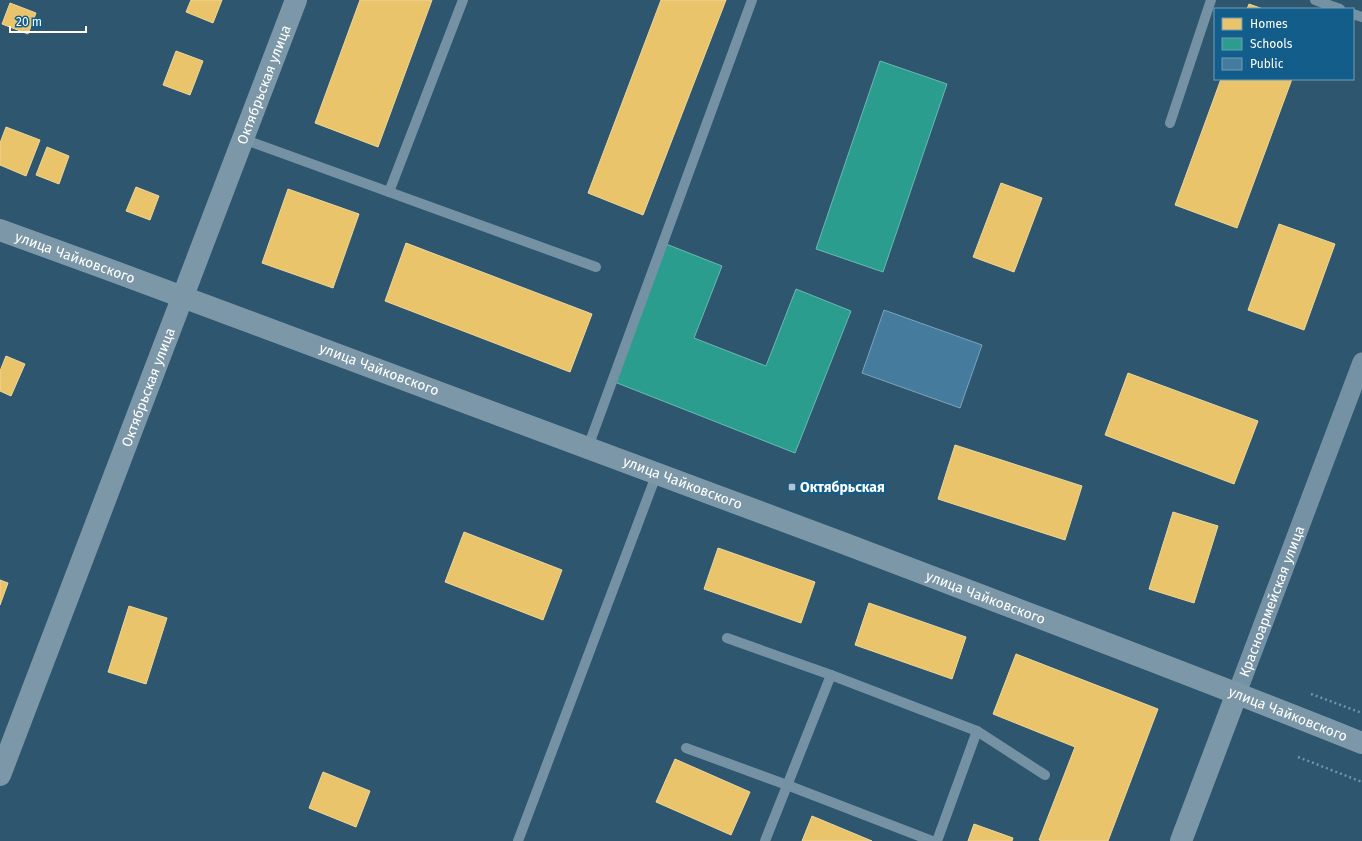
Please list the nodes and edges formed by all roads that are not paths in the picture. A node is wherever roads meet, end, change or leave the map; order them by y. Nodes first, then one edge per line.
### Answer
1 (296, 0) edge
2 (463, 0) edge
3 (752, 0) edge
4 (1211, 0) edge
5 (1315, 0) edge
6 (1337, 8) edge
7 (1170, 123) dead end
8 (243, 139) junction
9 (389, 192) junction
10 (0, 230) edge
11 (596, 267) dead end
12 (184, 296) junction
13 (1362, 362) edge
14 (588, 447) junction
15 (657, 473) junction
16 (727, 638) dead end
17 (831, 675) junction
18 (1237, 693) junction
19 (977, 731) junction
20 (1362, 743) edge
21 (686, 748) dead end
22 (0, 775) edge
23 (1044, 775) dead end
24 (787, 785) junction
25 (518, 841) edge
26 (765, 841) edge
27 (932, 841) edge
28 (937, 841) edge
29 (1181, 841) edge

1 - 8 main road, Октябрьская улица
2 - 9 lane
3 - 14 lane
4 - 7 lane
5 - 6 lane
8 - 9 lane
8 - 12 main road, Октябрьская улица
9 - 11 lane
10 - 12 main road, улица Чайковского
12 - 14 main road, улица Чайковского
12 - 22 main road, Октябрьская улица
13 - 18 street, Красноармейская улица
14 - 15 main road, улица Чайковского
15 - 18 main road, улица Чайковского
15 - 25 lane
16 - 17 lane
17 - 19 lane
17 - 24 lane
18 - 20 main road, улица Чайковского
18 - 29 main road, Красноармейская улица
19 - 23 lane
19 - 28 lane
21 - 24 lane
24 - 26 lane
24 - 27 lane

